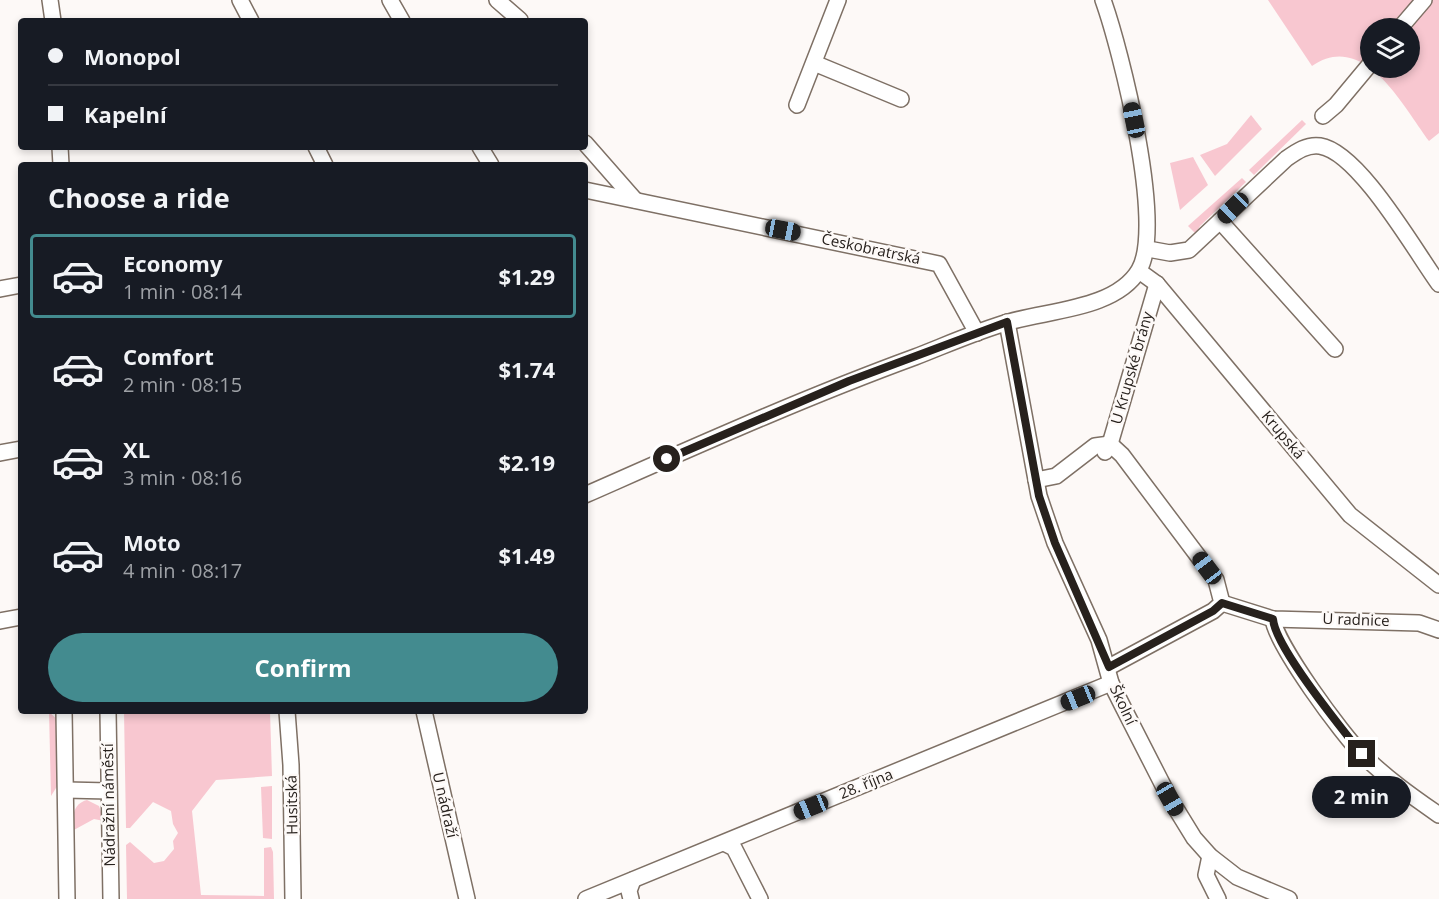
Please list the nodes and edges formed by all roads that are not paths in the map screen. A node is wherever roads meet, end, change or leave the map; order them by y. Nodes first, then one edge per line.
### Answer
1 (50, 0) edge
2 (240, 0) edge
3 (390, 0) edge
4 (497, 0) edge
5 (512, 0) edge
6 (838, 0) edge
7 (1103, 0) edge
8 (1424, 0) edge
9 (53, 18) edge
10 (249, 18) edge
11 (400, 18) edge
12 (518, 18) edge
13 (519, 18) edge
14 (1409, 18) edge
15 (814, 63) junction
16 (1360, 76) edge
17 (901, 99) dead end
18 (797, 105) dead end
19 (1323, 116) dead end
20 (588, 146) edge
21 (588, 191) edge
22 (635, 200) junction
23 (1220, 221) junction
24 (1148, 249) junction
25 (1139, 271) junction
26 (1157, 284) junction
27 (1439, 284) edge
28 (18, 286) edge
29 (0, 289) edge
30 (1007, 322) junction
31 (977, 333) junction
32 (1335, 349) dead end
33 (1108, 448) junction
34 (18, 450) edge
35 (0, 453) edge
36 (1036, 480) junction
37 (588, 494) edge
38 (1439, 585) edge
39 (1222, 603) junction
40 (18, 618) edge
41 (1273, 619) junction
42 (0, 621) edge
43 (1439, 630) edge
44 (1109, 667) junction
45 (1112, 683) junction
46 (64, 714) edge
47 (108, 714) edge
48 (287, 714) edge
49 (425, 714) edge
50 (66, 790) junction
51 (109, 791) junction
52 (1439, 815) edge
53 (724, 843) junction
54 (1210, 856) junction
55 (633, 880) junction
56 (67, 899) edge
57 (111, 899) edge
58 (293, 899) edge
59 (467, 899) edge
60 (586, 899) edge
61 (631, 899) edge
62 (760, 899) edge
63 (1218, 899) edge
64 (1289, 899) edge

1 - 9 street
2 - 10 street
3 - 11 street
4 - 12 street
5 - 13 street
6 - 15 street
7 - 24 street
8 - 14 street
15 - 17 street
15 - 18 street
16 - 19 street
20 - 22 street
21 - 22 street, Českobratrská
22 - 31 street, Českobratrská
23 - 24 street
23 - 27 street
23 - 32 street
24 - 25 street
25 - 26 street, Krupská
25 - 30 street
26 - 33 street, U Krupské brány
26 - 38 street, Krupská
28 - 29 street
30 - 31 street
30 - 36 street, Školní
31 - 37 street
33 - 36 street
33 - 39 street
34 - 35 street
36 - 44 street, Školní
39 - 41 street
39 - 44 street
40 - 42 street
41 - 43 street, U radnice
41 - 52 street
44 - 45 street, Školní
45 - 53 street, 28. října
45 - 54 street, Školní
46 - 50 street
47 - 51 street, Nádražní náměstí
48 - 58 street, Husitská
49 - 59 street, U nádraží
50 - 51 street
50 - 56 street
51 - 57 street, Nádražní náměstí
53 - 55 street, 28. října
53 - 62 street
54 - 63 street
54 - 64 street, Školní
55 - 60 street, 28. října
55 - 61 street

